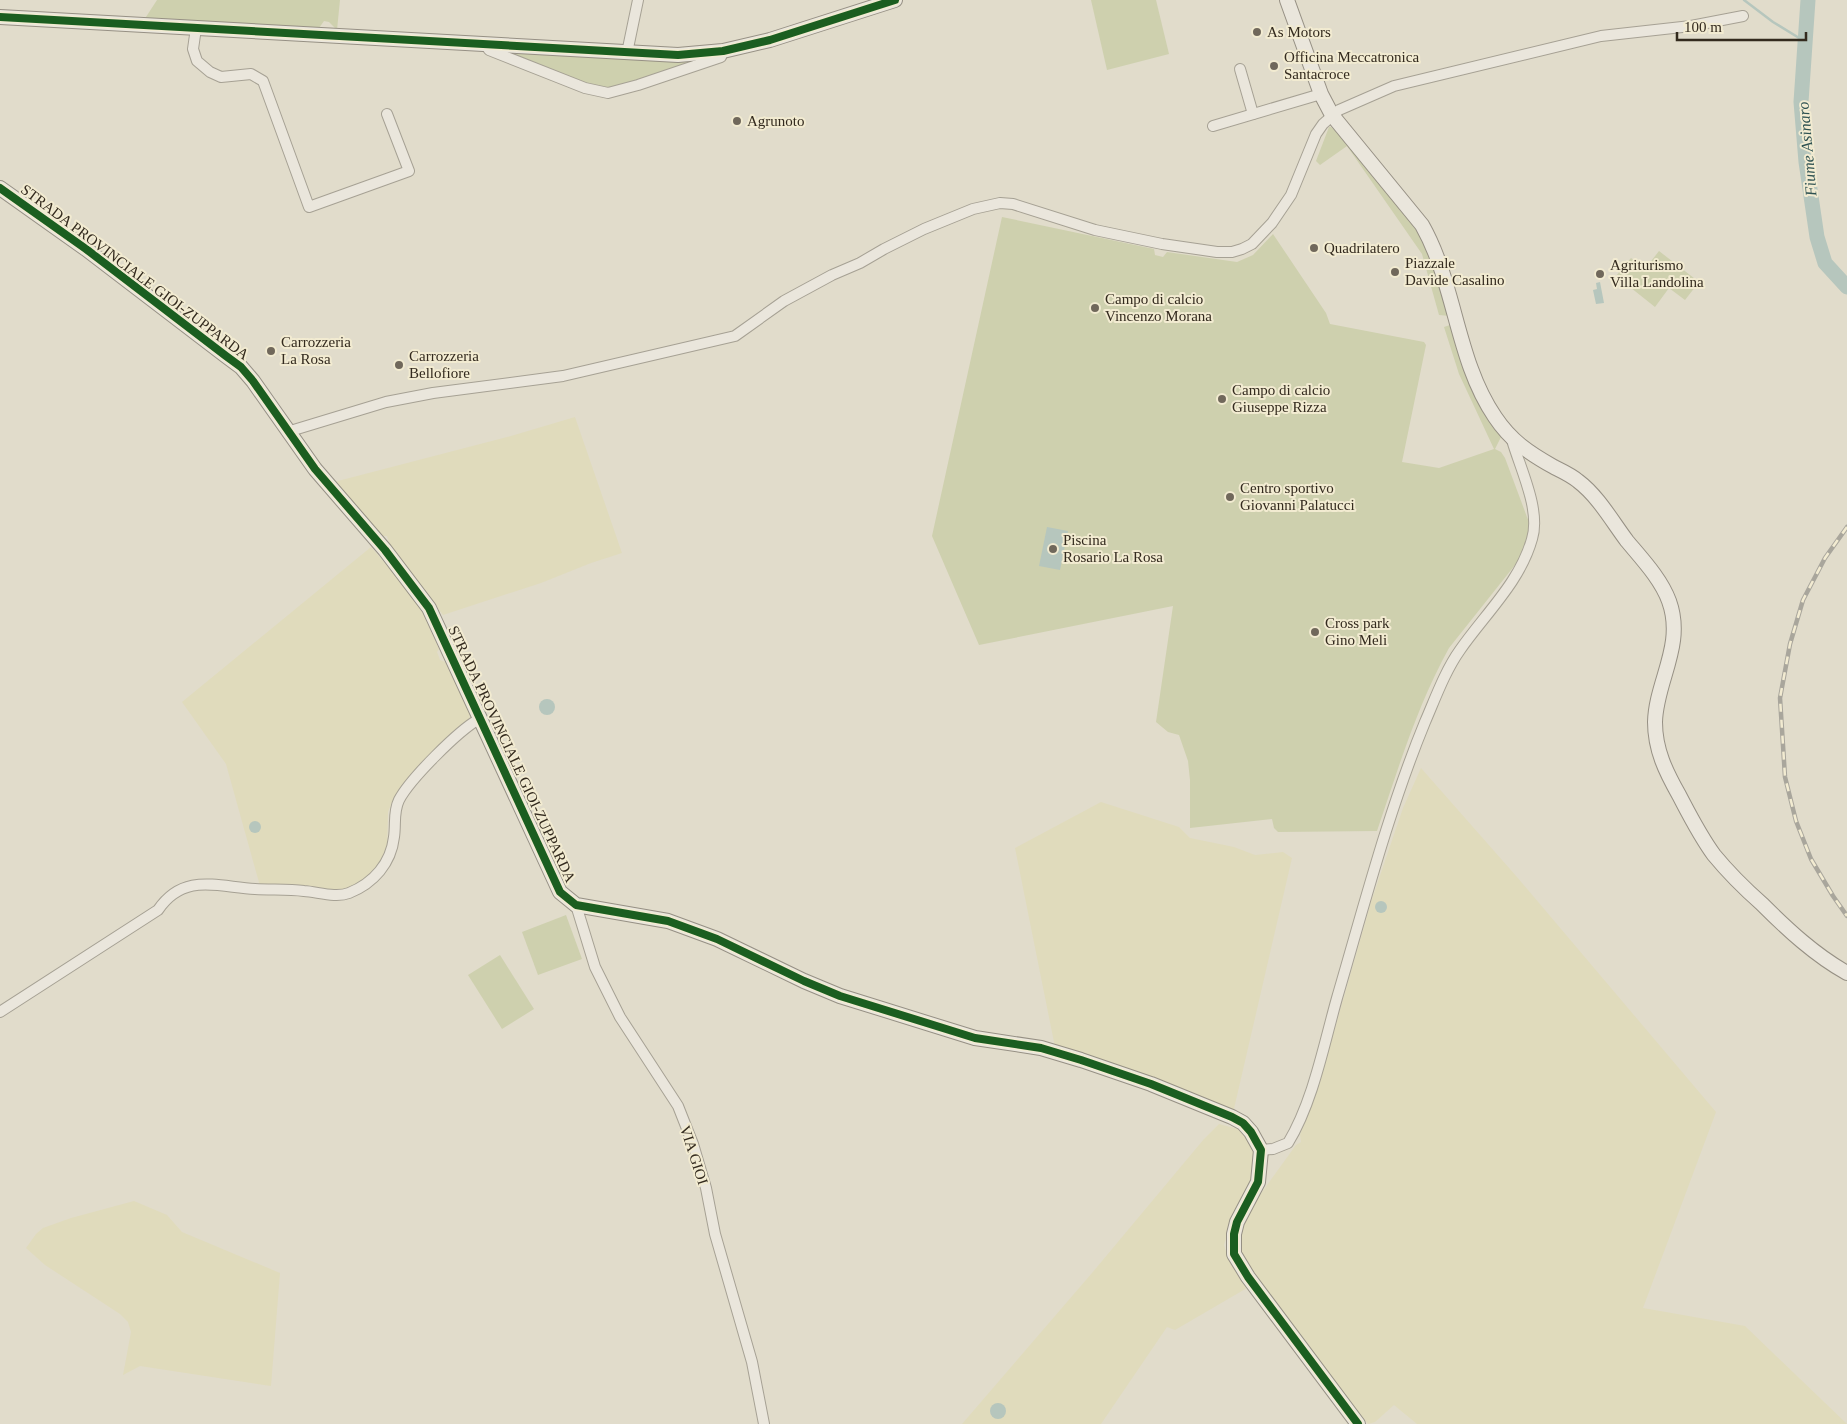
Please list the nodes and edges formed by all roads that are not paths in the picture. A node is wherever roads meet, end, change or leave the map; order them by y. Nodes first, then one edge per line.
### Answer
1 (638, 0) edge
2 (895, 0) edge
3 (1287, 0) edge
4 (1743, 16) dead end
5 (0, 17) edge
6 (196, 28) junction
7 (485, 44) junction
8 (724, 51) junction
9 (627, 53) junction
10 (1240, 70) dead end
11 (1322, 94) junction
12 (387, 114) dead end
13 (1253, 114) junction
14 (1332, 115) junction
15 (1213, 126) dead end
16 (0, 188) edge
17 (287, 432) junction
18 (1512, 440) junction
19 (479, 719) junction
20 (576, 905) junction
21 (1847, 973) edge
22 (0, 1012) edge
23 (1261, 1150) junction
24 (764, 1424) edge
25 (1358, 1424) edge

1 - 9 street
2 - 8 main road
3 - 11 main road
4 - 14 street
5 - 6 main road
6 - 7 main road
6 - 12 street
7 - 8 street
7 - 9 main road
8 - 9 main road
10 - 13 street
11 - 13 street
11 - 14 main road
13 - 15 street
14 - 17 street
14 - 18 main road
16 - 17 main road, STRADA PROVINCIALE GIOI-ZUPPARDA
17 - 19 main road, STRADA PROVINCIALE GIOI-ZUPPARDA
18 - 21 main road
18 - 23 street
19 - 20 main road, STRADA PROVINCIALE GIOI-ZUPPARDA
19 - 22 street
20 - 23 main road
20 - 24 street, VIA GIOI
23 - 25 main road

